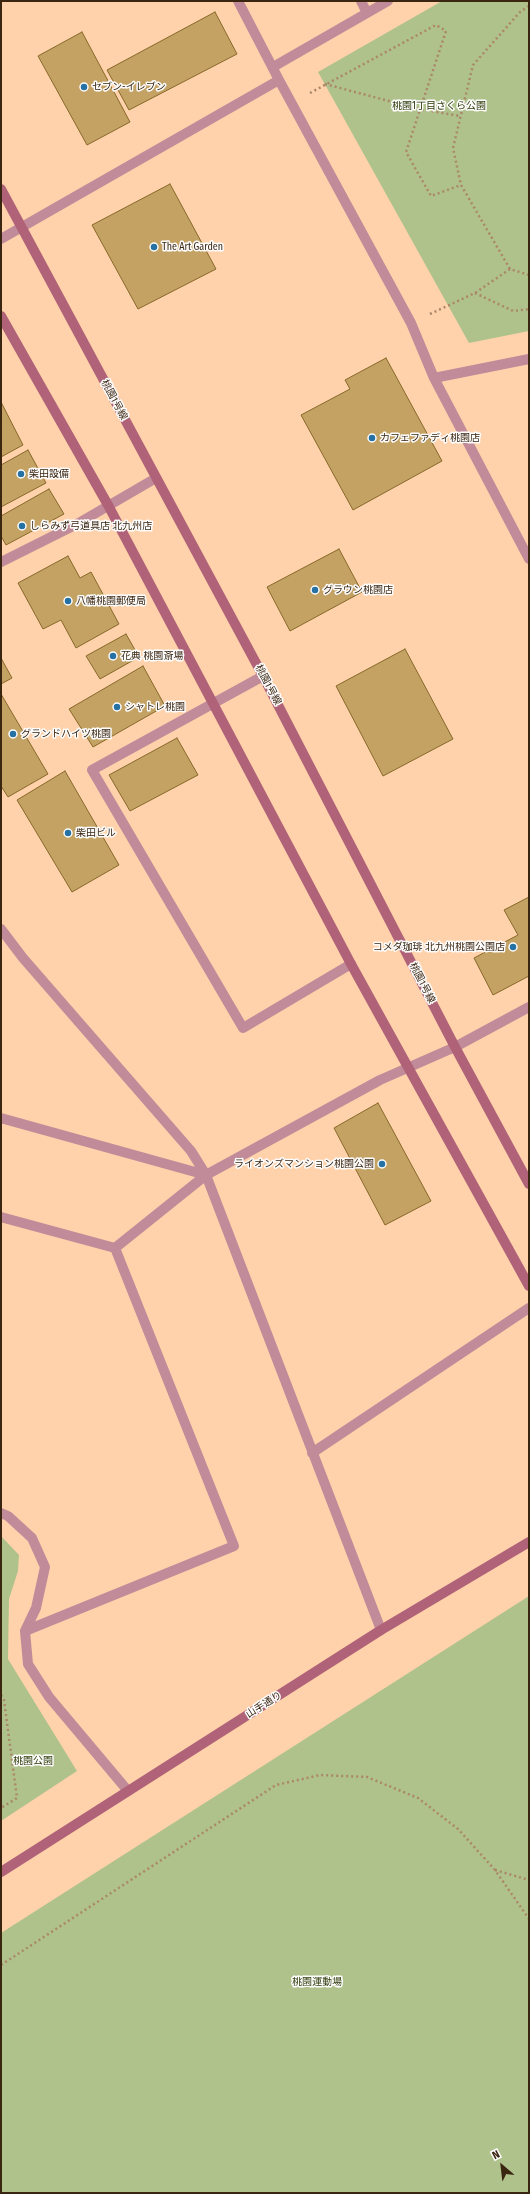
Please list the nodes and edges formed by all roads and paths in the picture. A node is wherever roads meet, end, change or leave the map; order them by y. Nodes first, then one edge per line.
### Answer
1 (238, 1) edge
2 (361, 1) edge
3 (388, 1) edge
4 (529, 6) edge
5 (367, 13) junction
6 (273, 67) junction
7 (279, 80) junction
8 (325, 84) junction
9 (293, 104) junction
10 (419, 109) junction
11 (460, 116) junction
12 (460, 185) junction
13 (1, 189) edge
14 (22, 226) junction
15 (1, 239) edge
16 (510, 269) junction
17 (529, 275) edge
18 (475, 293) junction
19 (529, 309) edge
20 (1, 316) edge
21 (411, 323) junction
22 (529, 359) edge
23 (434, 378) junction
24 (156, 478) junction
25 (108, 505) junction
26 (529, 559) edge
27 (1, 562) edge
28 (263, 676) junction
29 (214, 705) junction
30 (1, 929) edge
31 (352, 964) junction
32 (529, 1008) edge
33 (455, 1047) junction
34 (409, 1067) junction
35 (1, 1118) edge
36 (206, 1175) junction
37 (529, 1184) edge
38 (1, 1217) edge
39 (115, 1248) junction
40 (529, 1286) edge
41 (529, 1308) edge
42 (312, 1454) junction
43 (1, 1513) edge
44 (529, 1542) edge
45 (381, 1630) junction
46 (25, 1631) junction
47 (1, 1694) edge
48 (128, 1791) junction
49 (1, 1808) edge
50 (495, 1870) junction
51 (1, 1872) edge
52 (529, 1880) edge
53 (528, 1917) edge
54 (1, 1965) edge

1 - 6 street
2 - 5 street
3 - 5 street
4 - 11 path
5 - 6 street
6 - 7 street
7 - 9 street
7 - 14 street
8 - 9 path
8 - 10 path
8 - 10 path
9 - 21 street
10 - 11 path
10 - 12 path
11 - 12 path
12 - 16 path
13 - 14 street, 桃園1号線
14 - 15 street
14 - 24 street, 桃園1号線
16 - 17 path
16 - 18 path
18 - 19 path
18 - 21 path
20 - 25 street
21 - 23 street
22 - 23 street
23 - 26 street
24 - 25 street
24 - 28 street, 桃園1号線
25 - 27 street
25 - 29 street
28 - 29 street
28 - 33 street, 桃園1号線
29 - 31 street
29 - 31 street
30 - 36 street
31 - 34 street
32 - 33 street
33 - 34 street
33 - 37 street, 桃園1号線
34 - 36 street
34 - 40 street
35 - 36 street
36 - 39 street
36 - 42 street
38 - 39 street
39 - 46 street
41 - 42 street
42 - 45 street
43 - 46 street
44 - 45 street, 山手通り
45 - 48 street, 山手通り
46 - 48 street
47 - 49 path
48 - 51 street, 山手通り
50 - 52 path
50 - 53 path
50 - 54 path

